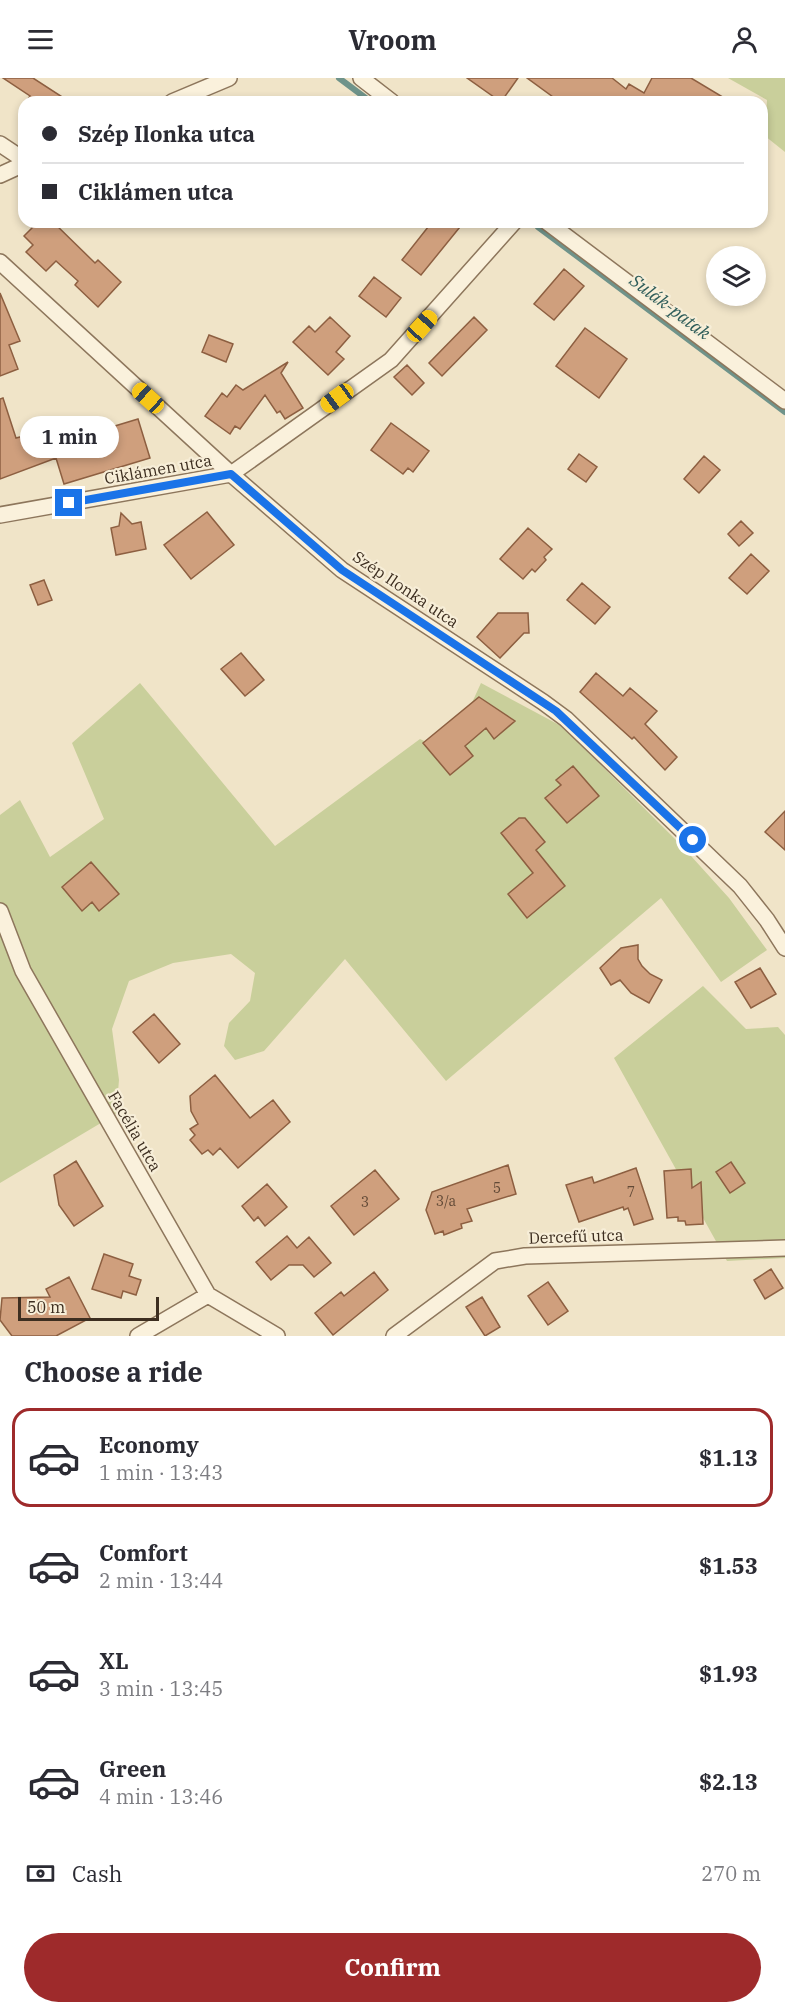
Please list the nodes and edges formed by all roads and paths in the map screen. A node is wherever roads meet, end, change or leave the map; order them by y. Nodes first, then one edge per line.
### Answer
1 (229, 78) edge
2 (361, 78) edge
3 (186, 96) edge
4 (384, 96) edge
5 (0, 144) edge
6 (18, 158) edge
7 (18, 165) edge
8 (0, 175) edge
9 (509, 228) edge
10 (555, 228) edge
11 (0, 262) edge
12 (785, 401) edge
13 (231, 474) junction
14 (0, 515) edge
15 (0, 911) edge
16 (785, 948) edge
17 (785, 1248) edge
18 (208, 1295) junction
19 (138, 1336) edge
20 (278, 1336) edge
21 (394, 1336) edge

1 - 3 street
2 - 4 street
5 - 6 street
7 - 8 street
9 - 13 street, Ciklámen utca
10 - 12 street
11 - 13 street, Szép Ilonka utca
13 - 14 street, Ciklámen utca
13 - 16 street, Szép Ilonka utca
15 - 18 street, Facélia utca
17 - 21 street, Dercefű utca
18 - 19 street
18 - 20 street, Facélia utca

